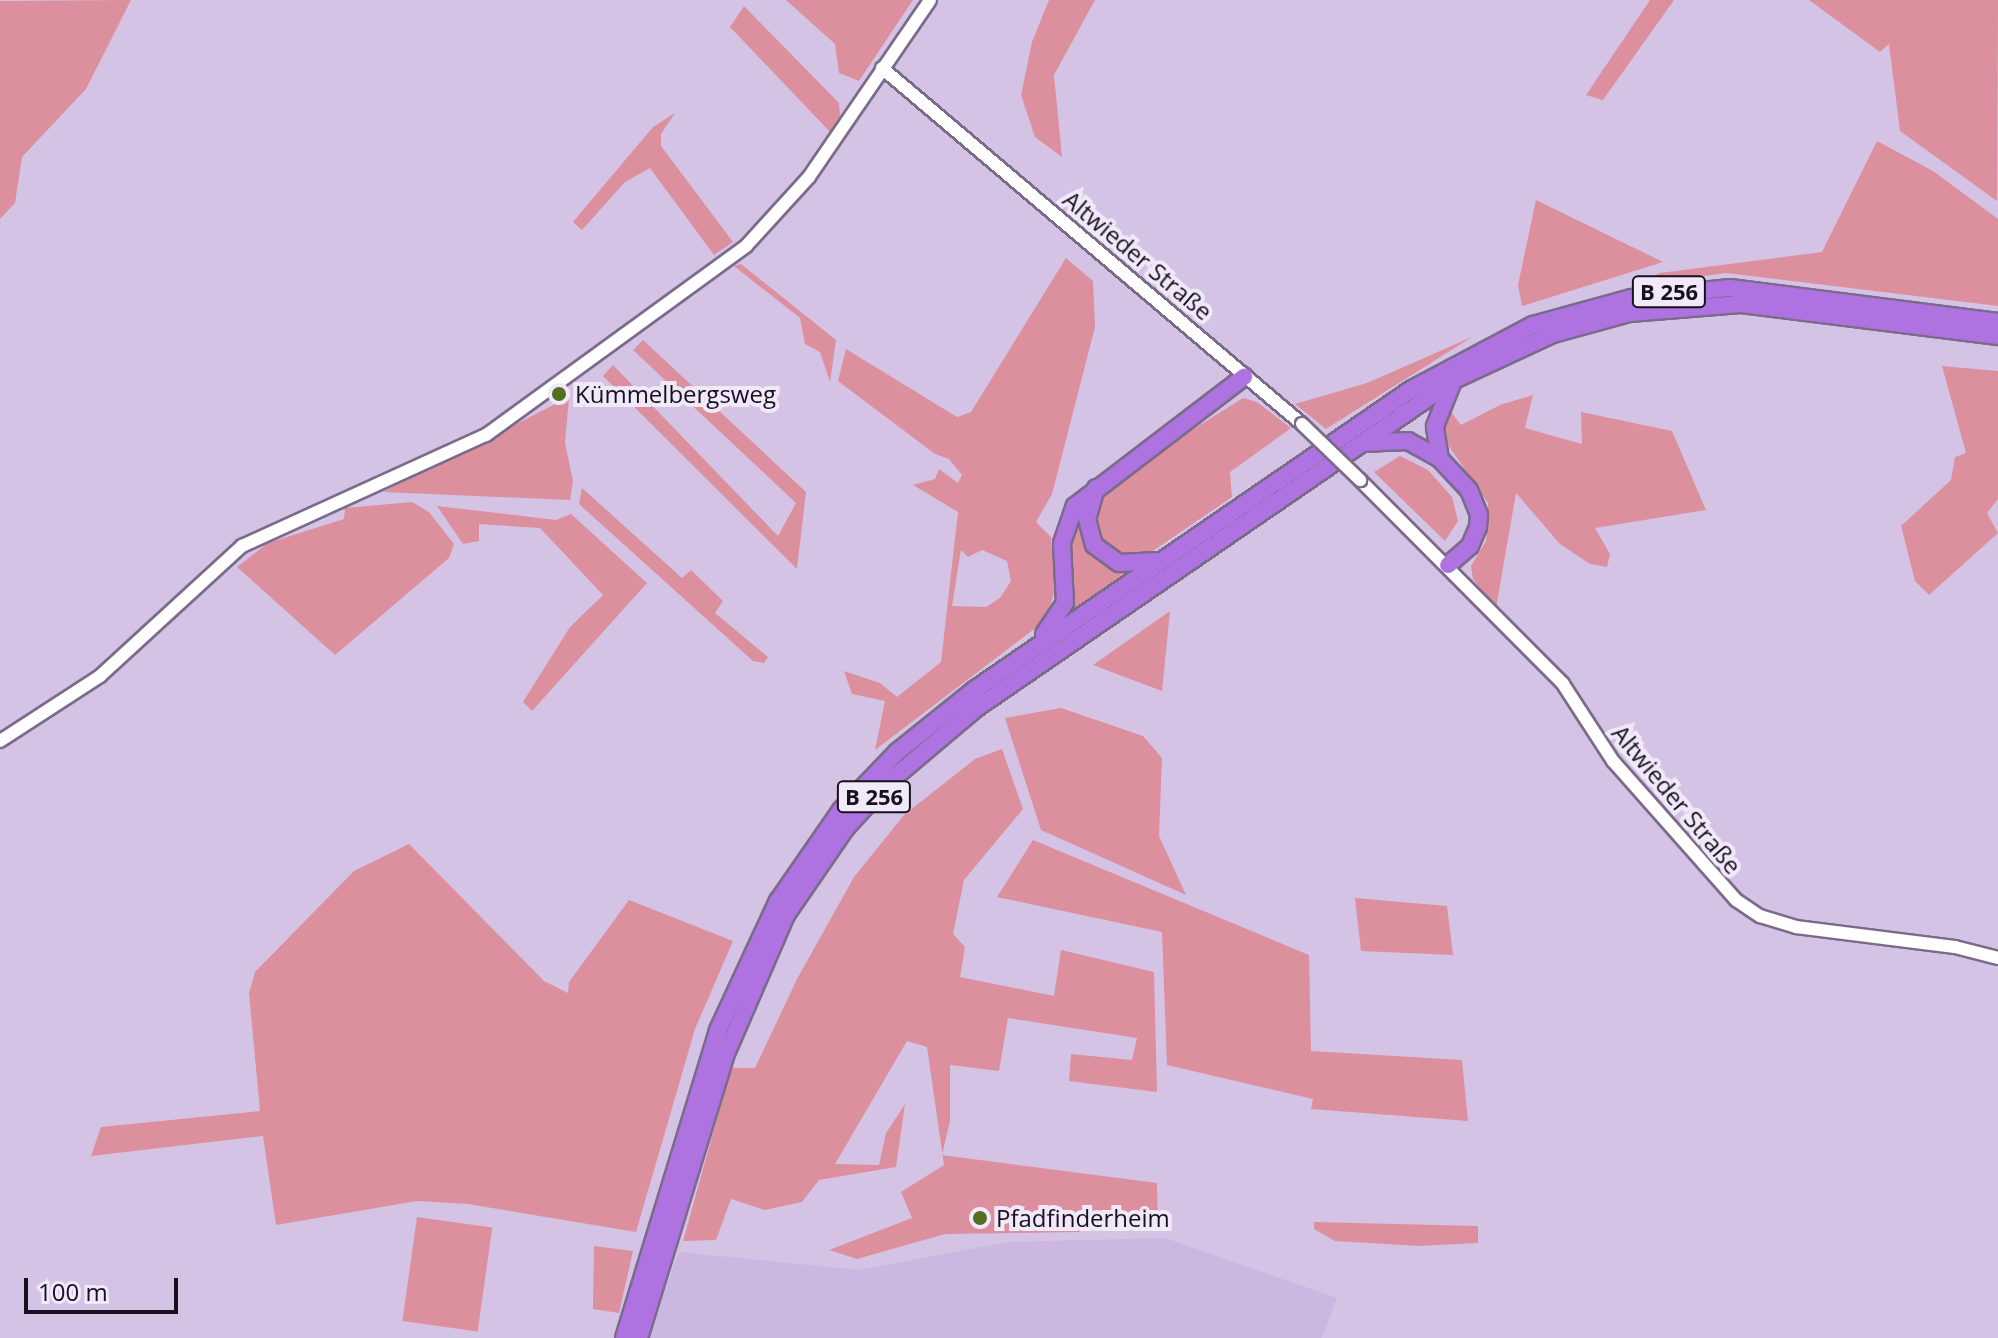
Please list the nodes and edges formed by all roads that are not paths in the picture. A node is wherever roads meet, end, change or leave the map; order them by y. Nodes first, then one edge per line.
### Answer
1 (930, 0) edge
2 (882, 68) junction
3 (1998, 322) edge
4 (1998, 336) edge
5 (1244, 377) junction
6 (1454, 380) junction
7 (1358, 444) junction
8 (1440, 459) junction
9 (1096, 488) junction
10 (1163, 560) junction
11 (1448, 565) junction
12 (1007, 667) junction
13 (0, 741) edge
14 (1998, 958) edge
15 (689, 1147) junction
16 (624, 1338) edge
17 (639, 1338) edge

1 - 2 street
2 - 5 street, Altwieder Straße
2 - 13 street
3 - 10 highway, B 256
4 - 6 highway, B 256
5 - 9 highway
5 - 11 street, Altwieder Straße, bridge
6 - 7 highway, B 256
6 - 8 highway
7 - 8 highway
7 - 15 highway, B 256
8 - 11 highway
9 - 10 highway
9 - 12 highway, B 256
10 - 12 highway, B 256
11 - 14 street, Altwieder Straße
12 - 15 highway, B 256
15 - 16 highway, B 256
15 - 17 highway, B 256

